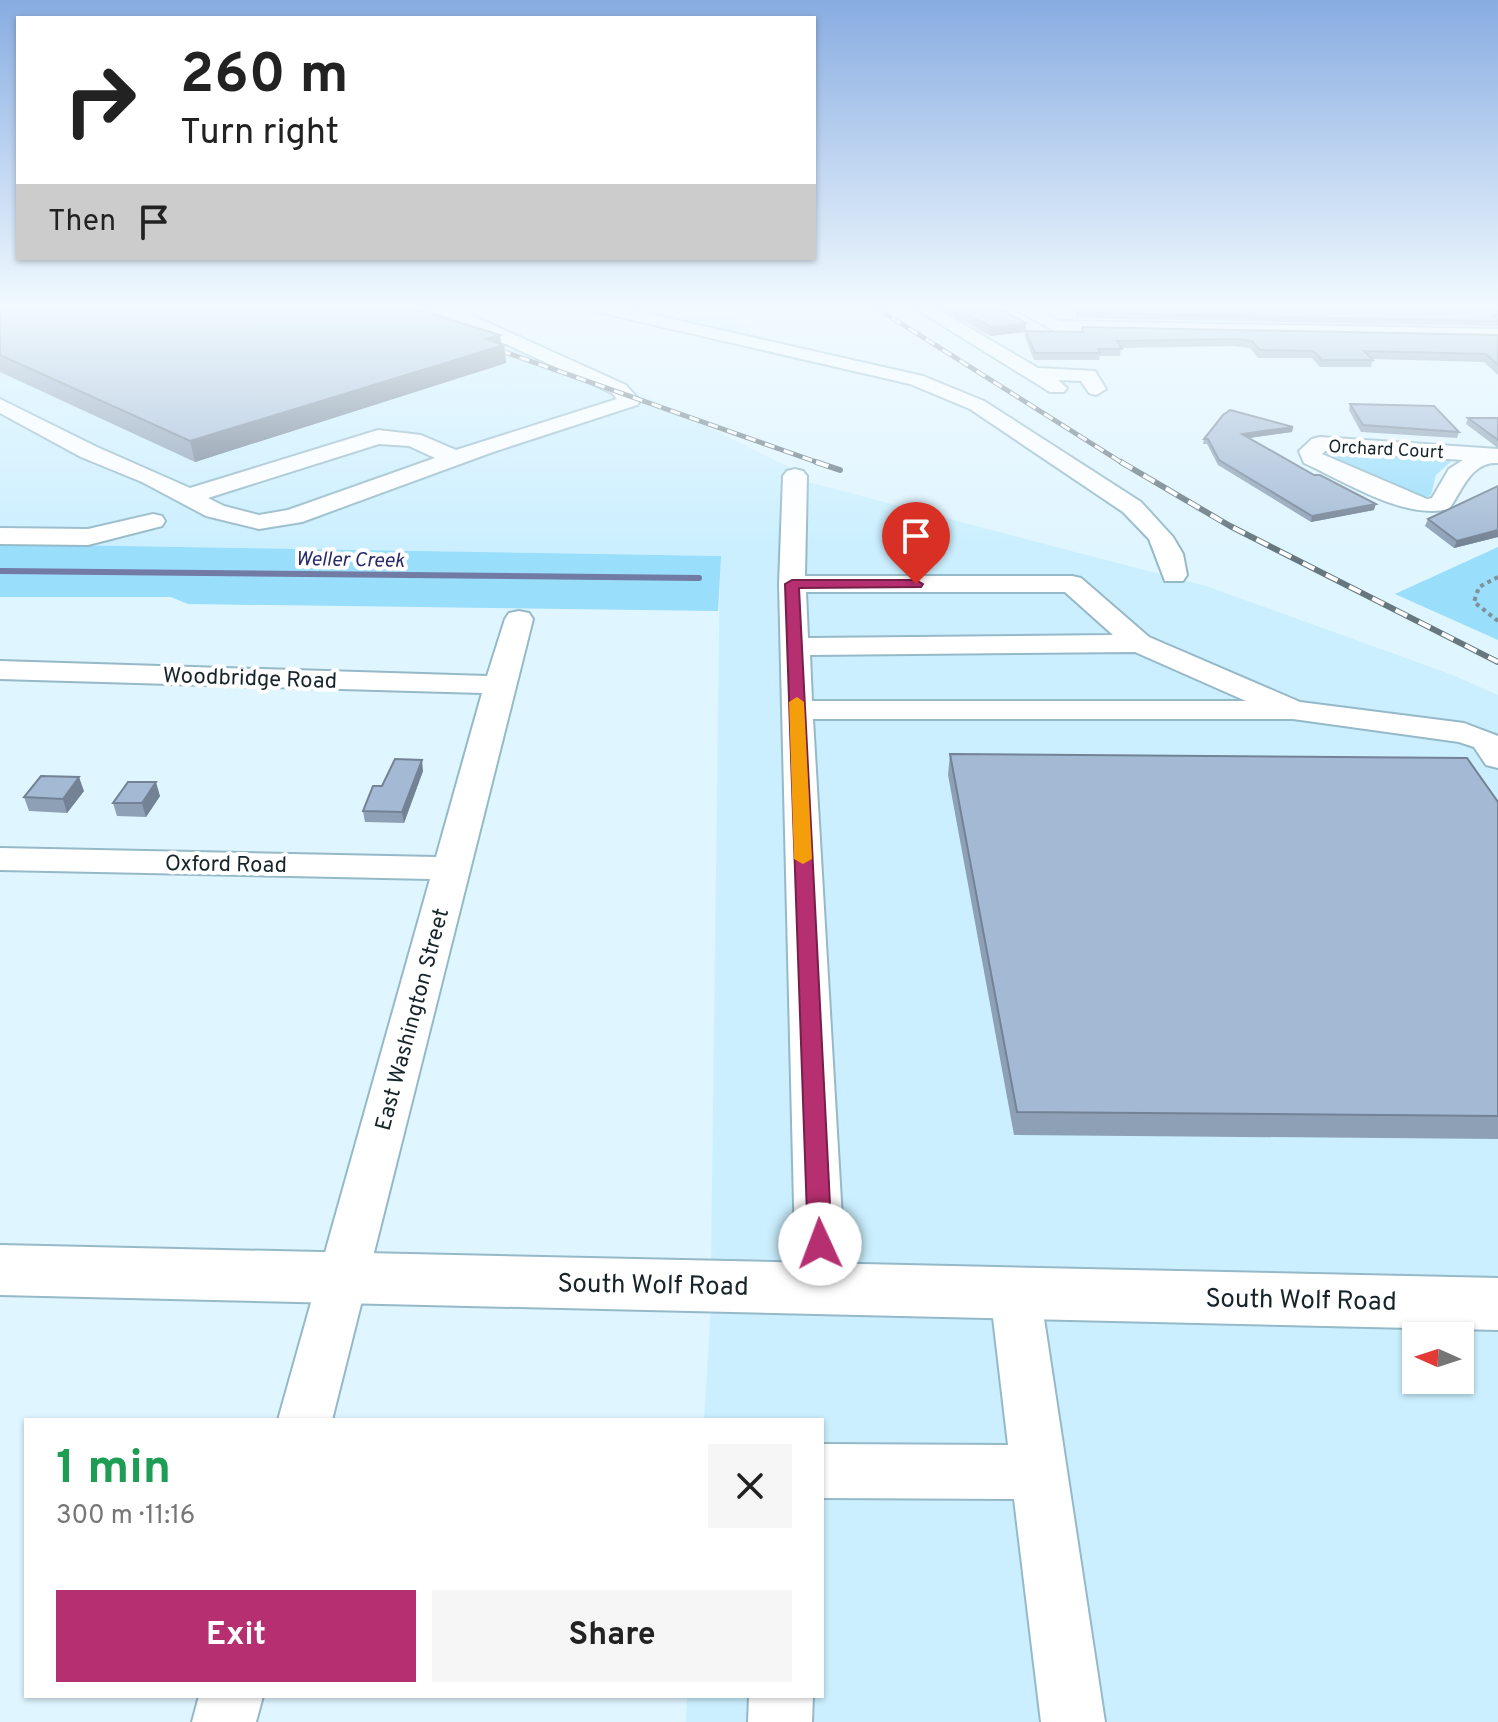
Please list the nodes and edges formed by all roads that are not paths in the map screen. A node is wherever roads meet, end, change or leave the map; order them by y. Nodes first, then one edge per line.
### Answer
1 (615, 387) edge
2 (932, 387) edge
3 (0, 405) edge
4 (1491, 455) edge
5 (455, 458) junction
6 (795, 476) dead end
7 (187, 497) junction
8 (153, 521) dead end
9 (0, 536) edge
10 (1174, 575) dead end
11 (792, 584) junction
12 (519, 619) dead end
13 (1139, 643) junction
14 (795, 647) junction
15 (0, 670) edge
16 (499, 685) junction
17 (797, 710) junction
18 (1293, 710) junction
19 (1498, 758) edge
20 (0, 859) edge
21 (451, 868) junction
22 (0, 1270) edge
23 (344, 1276) junction
24 (821, 1287) junction
25 (1015, 1292) junction
26 (1498, 1304) edge
27 (306, 1418) edge
28 (824, 1471) edge
29 (1039, 1472) junction
30 (230, 1698) edge
31 (781, 1698) edge
32 (224, 1722) edge
33 (780, 1722) edge
34 (1073, 1722) edge

1 - 5 street
2 - 10 street
3 - 7 street
4 - 4 street, Orchard Court
5 - 7 street
5 - 7 street
6 - 11 street
8 - 9 street
11 - 13 street
11 - 14 street
12 - 16 street, East Washington Street
13 - 14 street
13 - 18 street
14 - 17 street
15 - 16 street, Woodbridge Road
16 - 21 street, East Washington Street
17 - 18 street
17 - 24 street
18 - 19 street
20 - 21 street, Oxford Road
21 - 23 street, East Washington Street
22 - 23 main road, South Wolf Road
23 - 24 main road, South Wolf Road
23 - 27 street, East Washington Street
24 - 25 main road, South Wolf Road
25 - 26 main road, South Wolf Road
25 - 29 street
28 - 29 street
29 - 34 street
30 - 32 street
31 - 33 street

